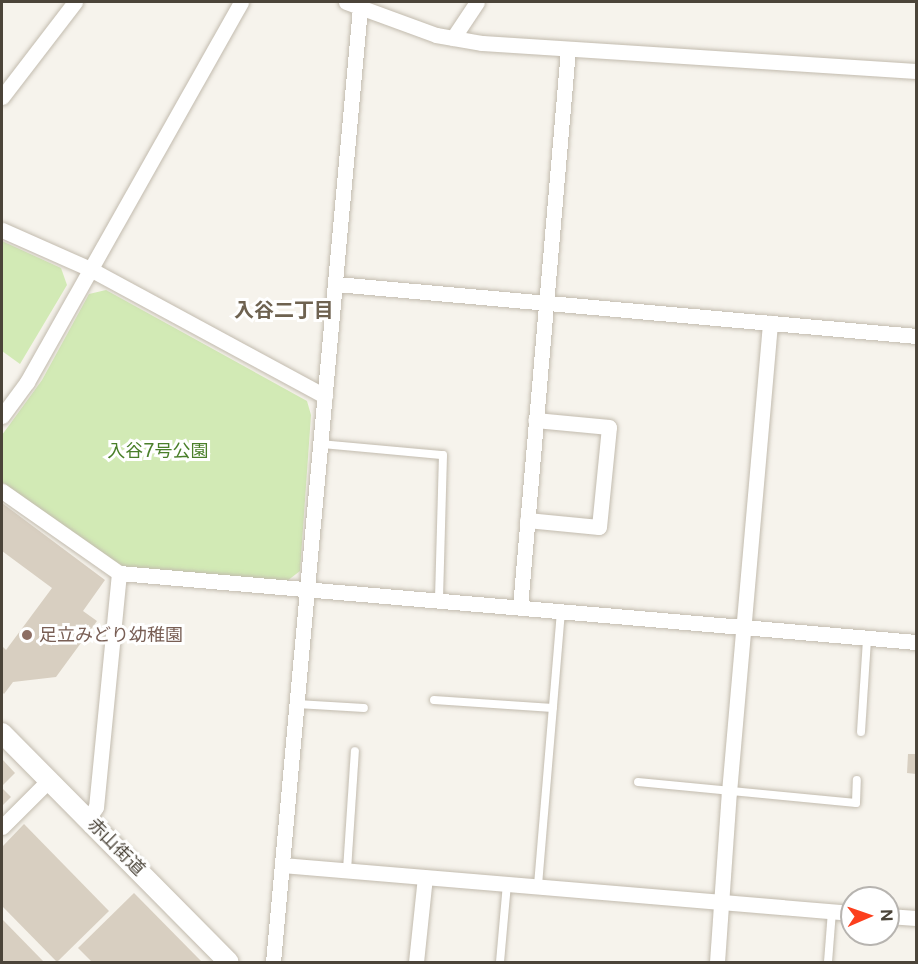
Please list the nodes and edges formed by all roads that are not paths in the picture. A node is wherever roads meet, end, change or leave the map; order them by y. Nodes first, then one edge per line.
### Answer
1 (75, 2) edge
2 (241, 2) edge
3 (477, 2) edge
4 (353, 4) edge
5 (453, 38) junction
6 (568, 49) junction
7 (916, 71) edge
8 (2, 97) edge
9 (2, 230) edge
10 (90, 269) junction
11 (336, 284) junction
12 (546, 302) junction
13 (770, 323) junction
14 (916, 336) edge
15 (325, 396) junction
16 (2, 416) edge
17 (535, 420) junction
18 (321, 444) junction
19 (2, 491) edge
20 (526, 520) junction
21 (119, 573) junction
22 (308, 590) junction
23 (439, 601) junction
24 (520, 607) junction
25 (561, 610) junction
26 (744, 626) junction
27 (867, 638) junction
28 (916, 642) edge
29 (434, 700) dead end
30 (297, 704) junction
31 (364, 708) dead end
32 (553, 708) junction
33 (861, 732) dead end
34 (2, 733) edge
35 (355, 751) dead end
36 (49, 780) junction
37 (857, 780) dead end
38 (638, 782) dead end
39 (729, 792) junction
40 (88, 819) junction
41 (2, 827) edge
42 (282, 865) junction
43 (347, 870) junction
44 (425, 877) junction
45 (507, 883) junction
46 (538, 885) junction
47 (722, 901) junction
48 (832, 911) junction
49 (840, 912) edge
50 (900, 917) edge
51 (916, 918) edge
52 (230, 963) edge
53 (273, 963) edge
54 (416, 963) edge
55 (500, 963) edge
56 (717, 963) edge
57 (828, 963) edge

1 - 8 street
2 - 10 street
3 - 5 street
4 - 5 street
4 - 11 street
5 - 6 street
6 - 7 street
6 - 12 street
9 - 10 street
10 - 15 street
10 - 16 street
11 - 12 street
11 - 15 street
12 - 13 street
12 - 17 street
13 - 14 street
13 - 26 street
15 - 18 street
17 - 20 street
17 - 20 street
18 - 22 street
18 - 23 lane
19 - 21 street
20 - 24 street
21 - 22 street
21 - 40 street
22 - 23 street
22 - 30 street
23 - 24 street
24 - 25 street
25 - 26 street
25 - 32 lane
26 - 27 street
26 - 39 street
27 - 28 street
27 - 33 lane
29 - 32 lane
30 - 31 lane
30 - 42 street
32 - 46 lane
34 - 36 street, 赤山街道
35 - 43 lane
36 - 40 street, 赤山街道
36 - 41 street
37 - 39 lane
38 - 39 lane
39 - 47 street
40 - 52 street, 赤山街道
42 - 43 street
42 - 53 street
43 - 44 street
44 - 45 street
44 - 54 street
45 - 46 street
45 - 55 lane
46 - 47 street
47 - 48 street
47 - 56 street
48 - 49 street
48 - 57 lane
50 - 51 street

